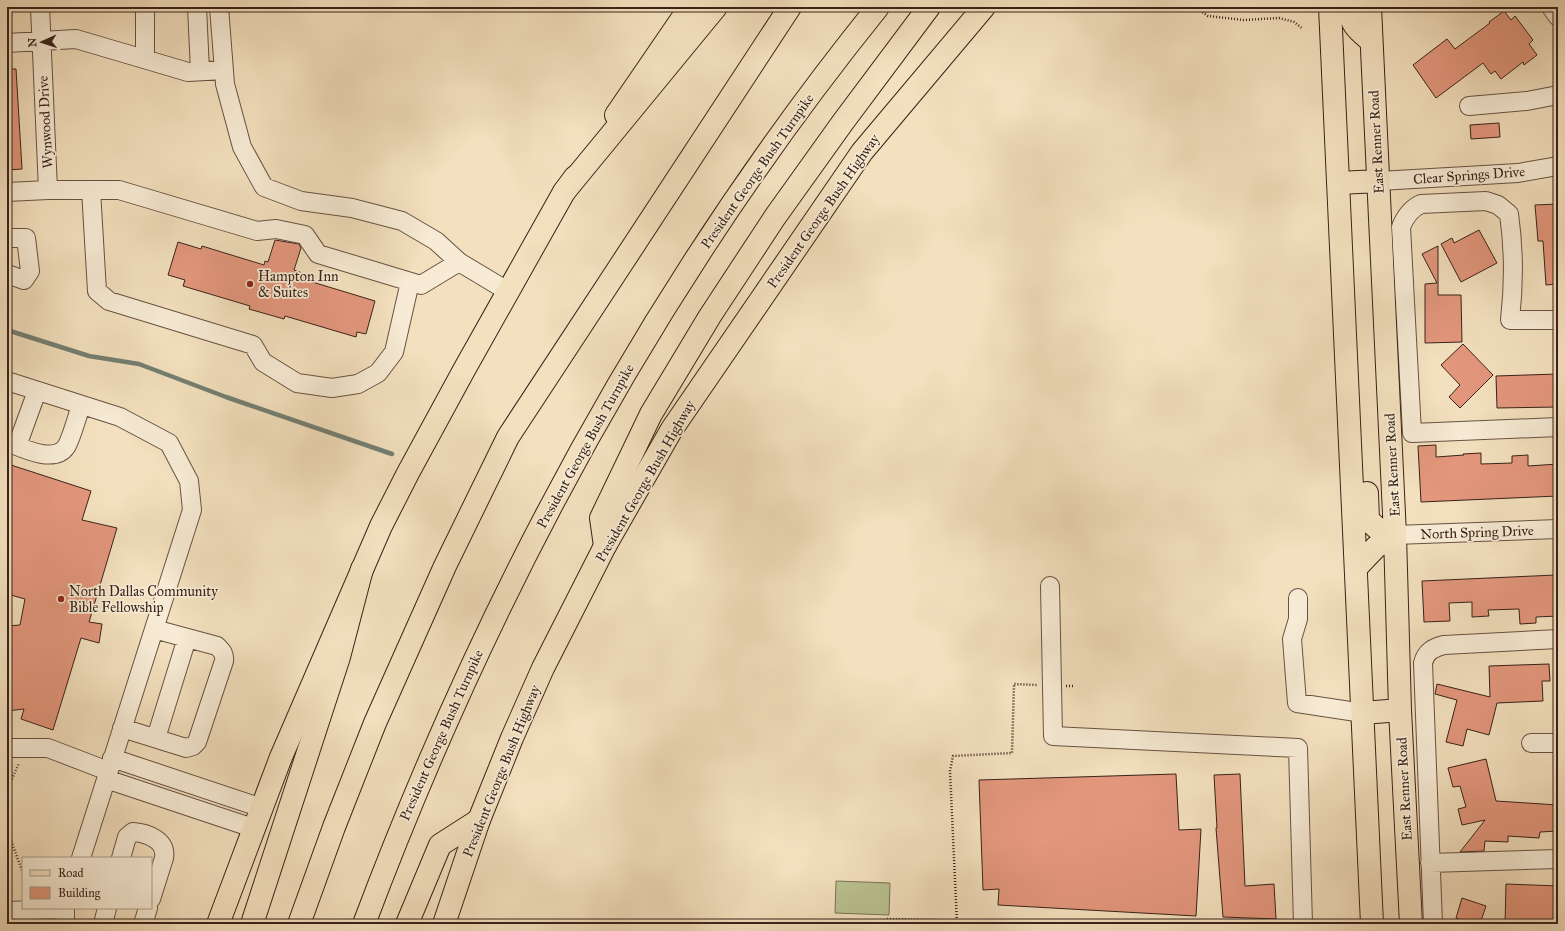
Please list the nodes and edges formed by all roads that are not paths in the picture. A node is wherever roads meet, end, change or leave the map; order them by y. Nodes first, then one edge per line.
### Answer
1 (40, 7) edge
2 (145, 7) edge
3 (197, 7) edge
4 (220, 7) edge
5 (690, 7) edge
6 (716, 7) edge
7 (790, 7) edge
8 (878, 7) edge
9 (928, 7) edge
10 (984, 7) edge
11 (1330, 7) edge
12 (1349, 7) edge
13 (1370, 7) edge
14 (1551, 7) edge
15 (1558, 17) edge
16 (41, 41) junction
17 (1371, 42) junction
18 (7, 43) edge
19 (145, 59) junction
20 (224, 70) junction
21 (200, 71) junction
22 (1558, 95) edge
23 (1469, 106) dead end
24 (1558, 166) edge
25 (1379, 181) junction
26 (1338, 183) junction
27 (48, 190) junction
28 (91, 190) junction
29 (7, 192) edge
30 (564, 192) junction
31 (7, 238) edge
32 (459, 262) junction
33 (7, 274) edge
34 (410, 282) junction
35 (509, 292) junction
36 (1558, 320) edge
37 (7, 381) edge
38 (38, 391) junction
39 (81, 405) junction
40 (1558, 427) edge
41 (1350, 441) junction
42 (12, 444) edge
43 (1558, 529) edge
44 (1395, 535) junction
45 (605, 546) junction
46 (1356, 568) junction
47 (362, 569) junction
48 (1050, 586) dead end
49 (1298, 598) dead end
50 (154, 629) junction
51 (187, 638) junction
52 (1558, 639) edge
53 (1400, 710) junction
54 (1363, 713) junction
55 (122, 728) junction
56 (156, 738) junction
57 (1531, 743) dead end
58 (1558, 743) edge
59 (7, 748) edge
60 (109, 769) junction
61 (262, 808) junction
62 (479, 820) junction
63 (253, 828) junction
64 (81, 857) edge
65 (121, 857) edge
66 (1558, 859) edge
67 (1430, 863) junction
68 (152, 896) edge
69 (107, 909) edge
70 (148, 909) edge
71 (7, 911) edge
72 (65, 914) edge
73 (103, 924) edge
74 (143, 924) edge
75 (218, 924) edge
76 (252, 924) edge
77 (299, 924) edge
78 (364, 924) edge
79 (407, 924) edge
80 (444, 924) edge
81 (1303, 924) edge
82 (1372, 924) edge
83 (1411, 924) edge
84 (1433, 924) edge

1 - 16 street, Wynwood Drive
2 - 19 street
3 - 21 street
4 - 20 street
5 - 30 main road
6 - 30 main road
7 - 77 main road
8 - 78 main road, President George Bush Turnpike
9 - 45 main road
10 - 45 main road, President George Bush Highway
11 - 26 main road
12 - 17 main road
13 - 17 main road, East Renner Road
14 - 15 street
16 - 18 street
16 - 19 street
16 - 27 street, Wynwood Drive
17 - 25 main road, East Renner Road
19 - 21 street
20 - 21 street
20 - 32 street
22 - 23 street
24 - 25 street, Clear Springs Drive
25 - 26 main road
25 - 44 main road, East Renner Road
26 - 41 main road
27 - 28 street
27 - 29 street
28 - 34 street
28 - 34 street
30 - 35 main road
31 - 33 street
32 - 34 street
32 - 35 street
35 - 47 main road
36 - 40 street
37 - 38 street
38 - 39 street
38 - 42 street
39 - 42 street
39 - 50 street
41 - 44 main road
41 - 46 main road
43 - 44 street, North Spring Drive
44 - 46 main road
44 - 53 main road, East Renner Road
45 - 62 main road, President George Bush Highway
46 - 54 main road
47 - 61 main road
47 - 76 main road
48 - 81 street
49 - 54 street
50 - 51 street
50 - 55 street
51 - 56 street
51 - 56 street
52 - 67 street
53 - 54 main road
53 - 83 main road, East Renner Road
54 - 82 main road
55 - 56 street
55 - 60 street
57 - 58 street
59 - 60 street
60 - 61 street
60 - 63 street
60 - 64 street
61 - 63 main road
62 - 79 main road
62 - 80 main road, President George Bush Highway
63 - 75 main road
65 - 68 street
66 - 67 street
67 - 84 street
69 - 73 street
70 - 74 street
71 - 72 street

